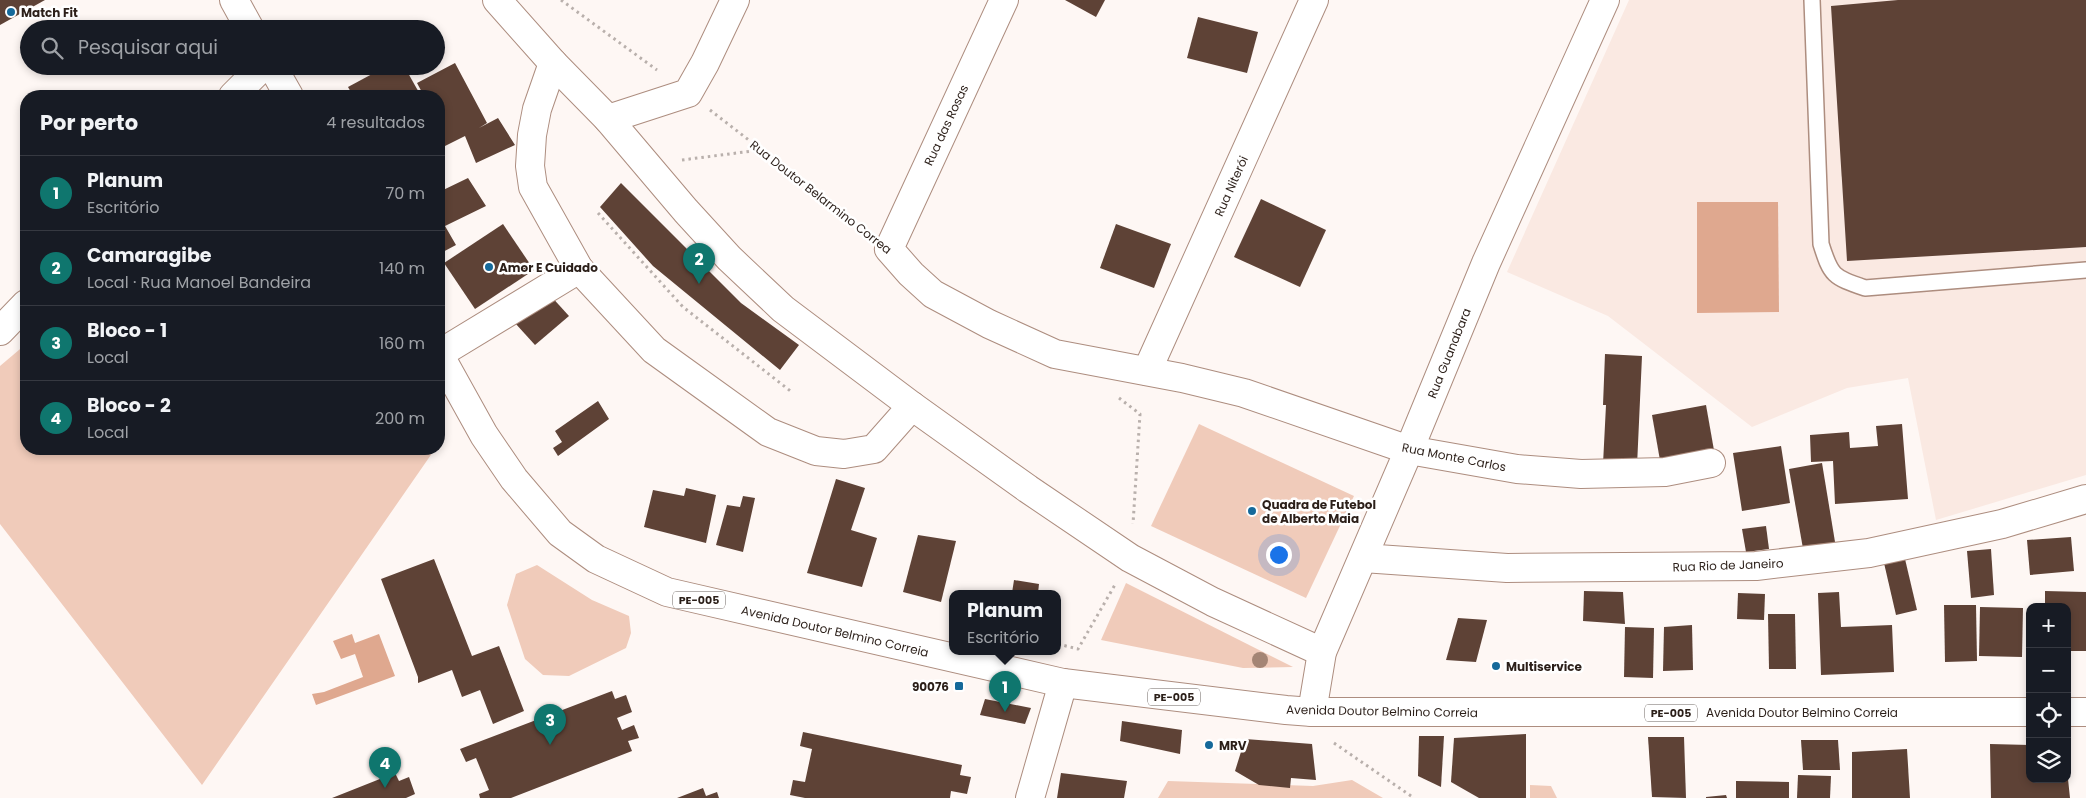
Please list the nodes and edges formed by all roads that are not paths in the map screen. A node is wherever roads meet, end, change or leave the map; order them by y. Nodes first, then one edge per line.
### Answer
1 (234, 0) edge
2 (497, 0) edge
3 (735, 0) edge
4 (1004, 0) edge
5 (1314, 0) edge
6 (1605, 0) edge
7 (1812, 0) edge
8 (245, 20) edge
9 (553, 63) junction
10 (254, 75) edge
11 (277, 75) edge
12 (239, 90) edge
13 (286, 90) edge
14 (608, 119) junction
15 (889, 249) joint
16 (579, 269) junction
17 (2086, 270) edge
18 (20, 310) edge
19 (0, 331) edge
20 (445, 350) edge
21 (445, 365) edge
22 (1147, 372) junction
23 (912, 406) junction
24 (1409, 450) junction
25 (1711, 463) dead end
26 (2086, 500) edge
27 (1363, 558) junction
28 (1322, 652) junction
29 (1063, 683) junction
30 (1312, 712) junction
31 (2026, 712) edge
32 (2071, 712) edge
33 (2086, 712) edge
34 (1030, 798) edge

1 - 8 street
2 - 9 street
3 - 14 street
4 - 15 street, Rua das Rosas
5 - 22 street, Rua Niterói
6 - 24 street, Rua Guanabara
7 - 17 lane
9 - 14 street
9 - 16 street
10 - 12 street
11 - 13 street
14 - 23 street
15 - 22 street, Rua Doutor Belarmino Correa
16 - 20 street
16 - 23 street
18 - 19 street
21 - 29 street, Avenida Doutor Belmino Correia / PE-005
22 - 24 street, Rua Monte Carlos
23 - 28 street
24 - 25 street, Rua Monte Carlos
24 - 27 street, Rua Guanabara
26 - 27 street, Rua Rio de Janeiro
27 - 28 street, Rua Guanabara
28 - 30 street, Rua Guanabara
29 - 30 street, Avenida Doutor Belmino Correia / PE-005
29 - 34 street
30 - 31 street, Avenida Doutor Belmino Correia / PE-005
32 - 33 street

